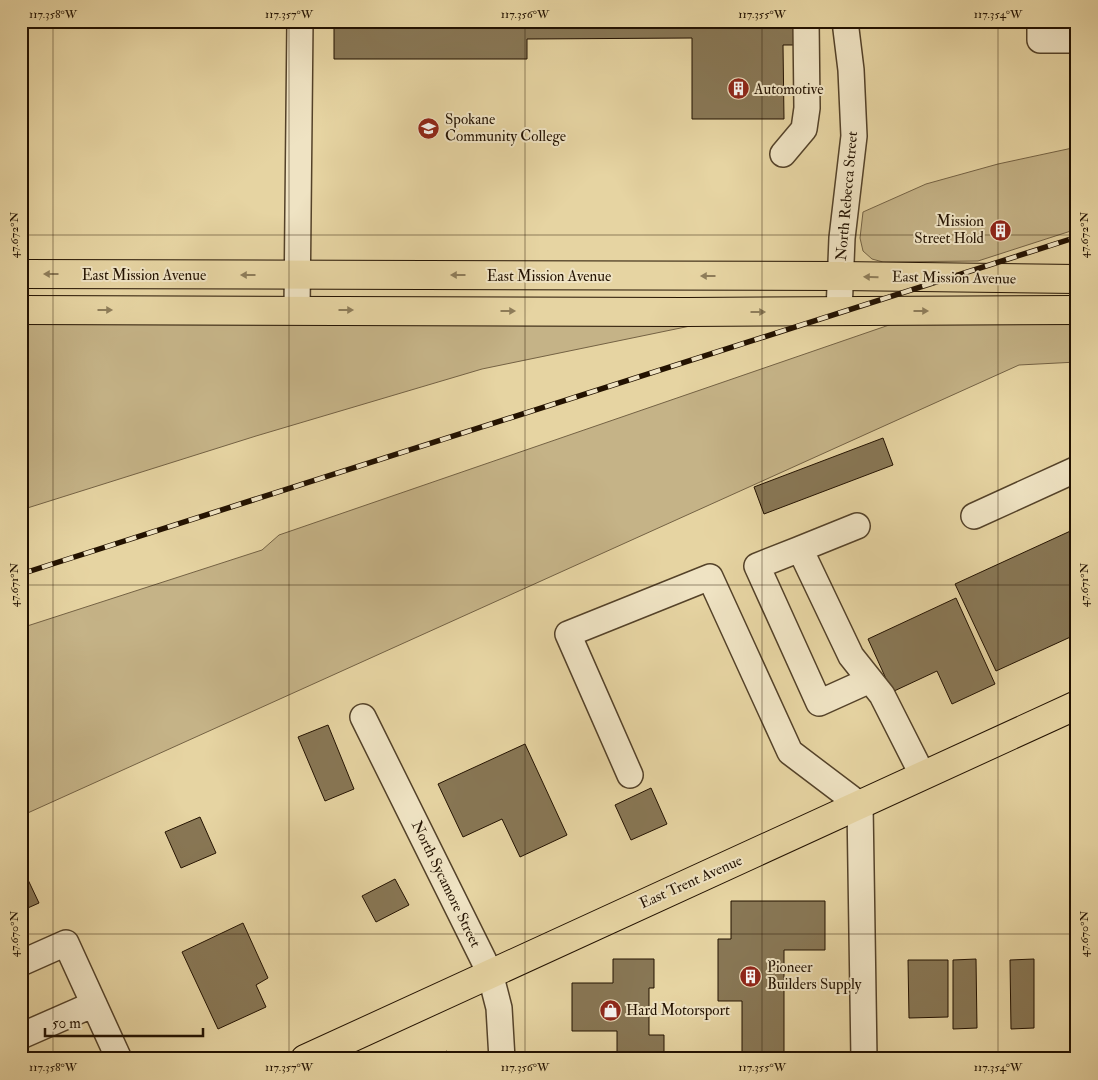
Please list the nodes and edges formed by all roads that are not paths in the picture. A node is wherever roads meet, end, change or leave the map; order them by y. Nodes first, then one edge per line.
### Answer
1 (300, 21) edge
2 (806, 21) edge
3 (845, 21) edge
4 (1040, 21) edge
5 (1077, 40) edge
6 (784, 154) dead end
7 (21, 274) edge
8 (297, 276) junction
9 (840, 276) junction
10 (1077, 279) edge
11 (21, 310) edge
12 (297, 310) junction
13 (1077, 310) edge
14 (839, 312) junction
15 (1077, 469) edge
16 (974, 516) dead end
17 (857, 526) dead end
18 (800, 549) junction
19 (870, 680) junction
20 (1077, 705) edge
21 (363, 717) dead end
22 (630, 775) dead end
23 (923, 776) junction
24 (860, 805) junction
25 (21, 963) edge
26 (490, 973) junction
27 (94, 1004) junction
28 (21, 1036) edge
29 (119, 1059) edge
30 (305, 1059) edge
31 (502, 1059) edge
32 (864, 1059) edge

1 - 8 street
2 - 6 street
3 - 9 street, North Rebecca Street
4 - 5 street
8 -> 7 main road, East Mission Avenue
9 -> 8 main road, East Mission Avenue
8 - 12 street
10 -> 9 main road, East Mission Avenue
9 - 14 street, North Rebecca Street
11 -> 12 main road, East Mission Avenue
12 -> 14 main road, East Mission Avenue
14 -> 13 main road, East Mission Avenue
15 - 16 street
17 - 18 street
18 - 19 street
18 - 19 street
19 - 23 street
20 - 23 main road, East Trent Avenue
21 - 26 street, North Sycamore Street
22 - 24 street
23 - 24 main road, East Trent Avenue
24 - 26 main road, East Trent Avenue
24 - 32 street
25 - 27 street
26 - 30 main road, East Trent Avenue
26 - 31 street, North Sycamore Street
27 - 28 street
27 - 29 street

